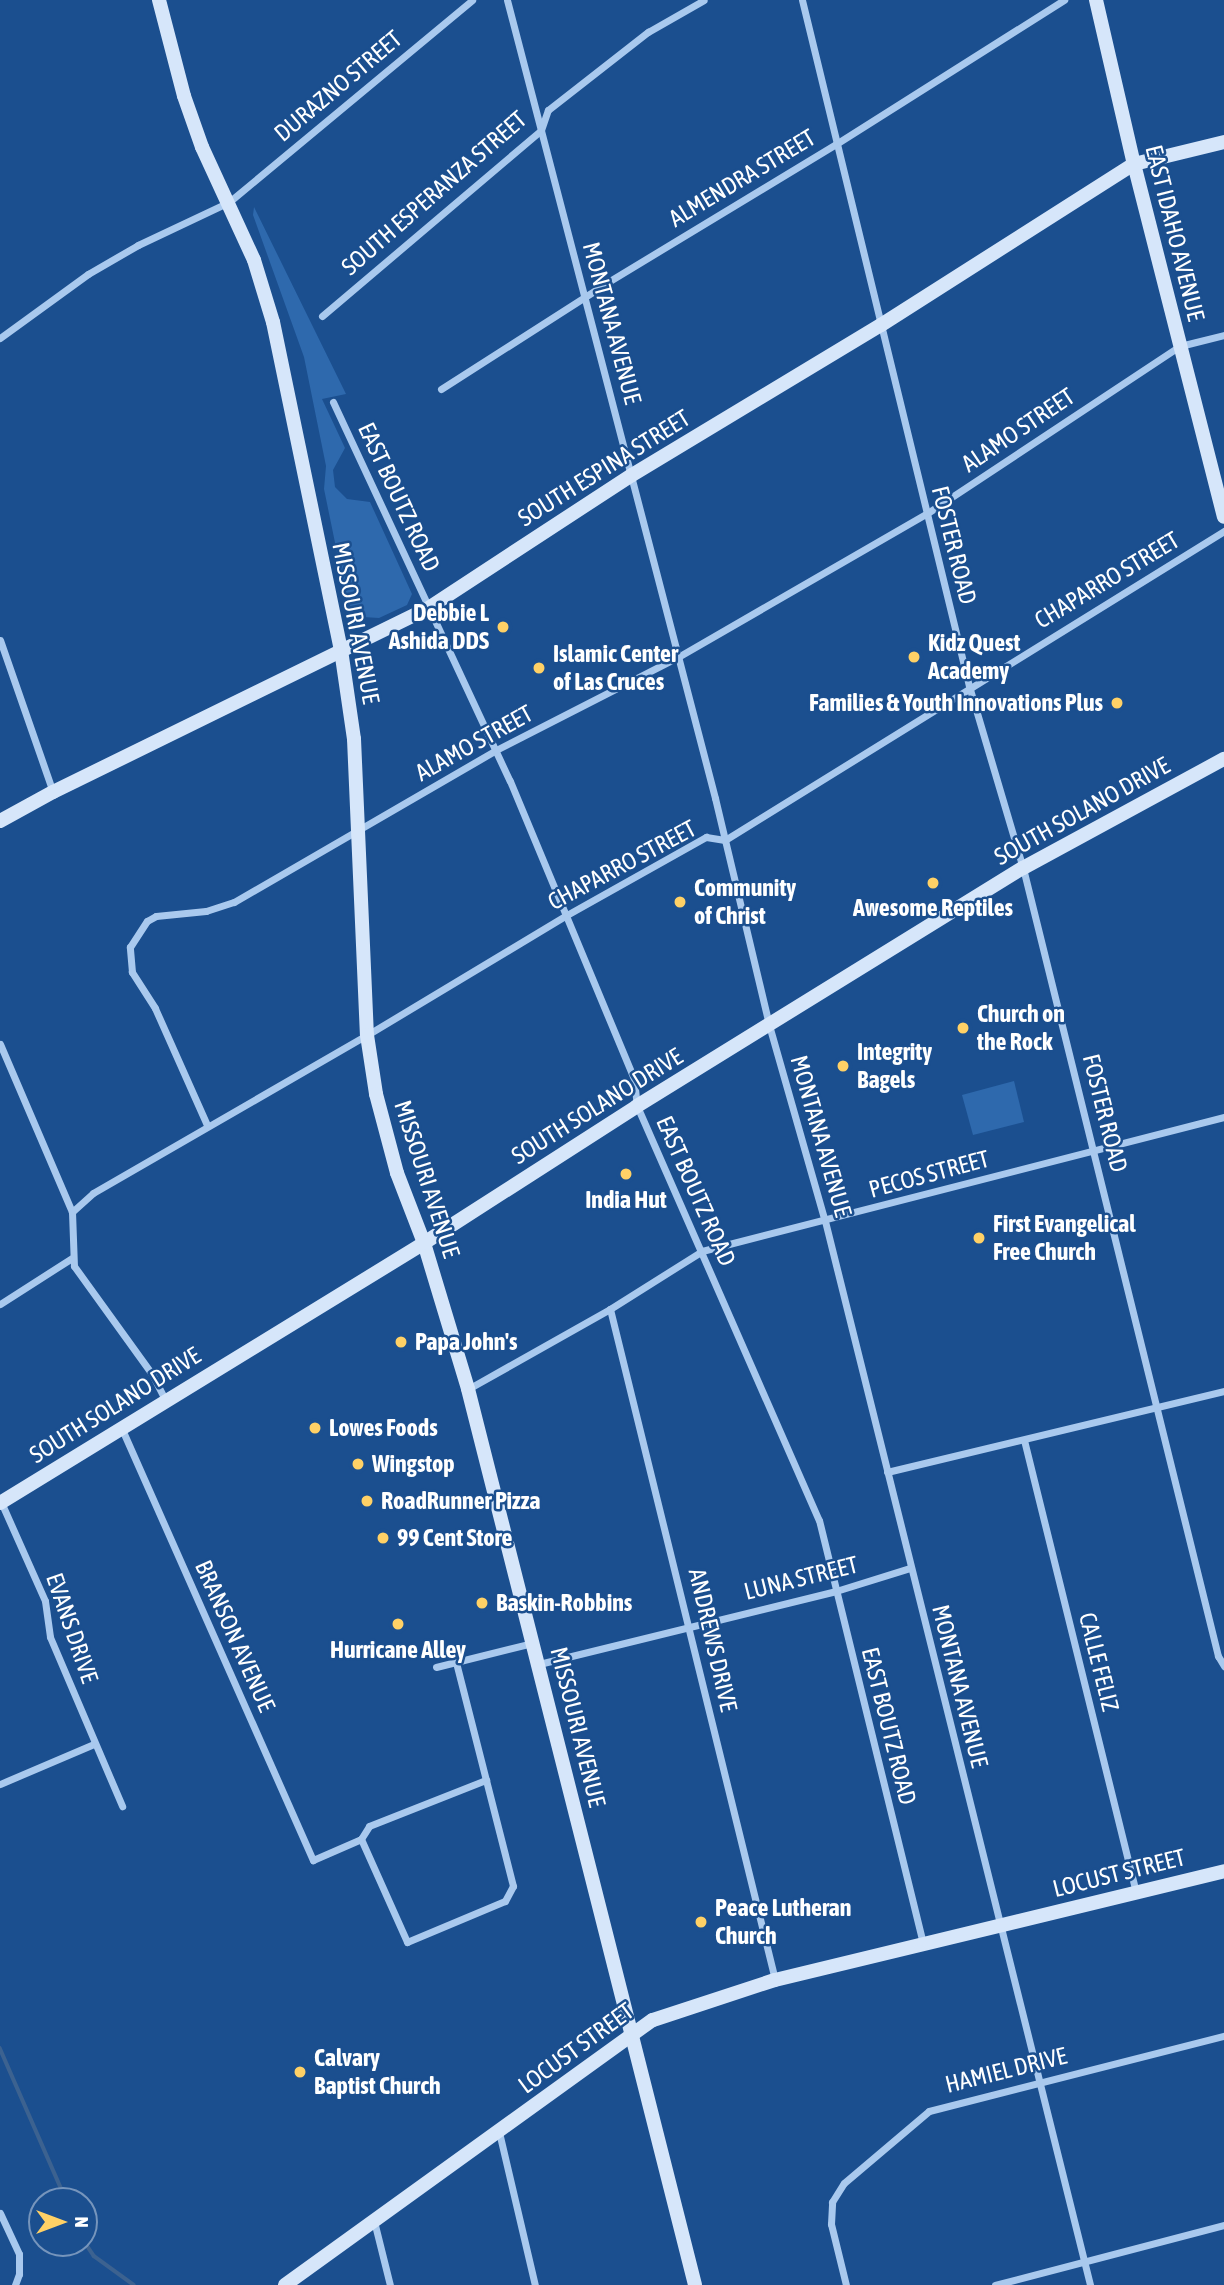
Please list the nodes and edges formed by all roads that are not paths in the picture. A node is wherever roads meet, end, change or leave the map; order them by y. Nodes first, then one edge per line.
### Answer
1 (159, 0) edge
2 (472, 0) edge
3 (507, 0) edge
4 (704, 0) edge
5 (802, 0) edge
6 (1064, 0) edge
7 (1096, 0) edge
8 (541, 130) junction
9 (1224, 142) edge
10 (836, 144) junction
11 (1134, 164) junction
12 (229, 202) junction
13 (586, 297) junction
14 (322, 316) dead end
15 (881, 325) junction
16 (1224, 335) edge
17 (0, 338) edge
18 (1180, 346) junction
19 (440, 389) dead end
20 (333, 402) dead end
21 (632, 475) junction
22 (926, 514) junction
23 (1224, 517) edge
24 (1224, 531) edge
25 (430, 607) junction
26 (0, 640) edge
27 (341, 650) junction
28 (678, 657) junction
29 (969, 686) junction
30 (496, 750) junction
31 (1224, 759) edge
32 (53, 792) junction
33 (0, 821) edge
34 (358, 830) junction
35 (725, 840) junction
36 (1023, 868) junction
37 (565, 916) junction
38 (769, 1025) junction
39 (367, 1035) junction
40 (0, 1044) edge
41 (637, 1107) junction
42 (1224, 1117) edge
43 (207, 1125) junction
44 (1095, 1150) junction
45 (72, 1212) junction
46 (825, 1221) junction
47 (424, 1243) junction
48 (702, 1251) junction
49 (72, 1258) junction
50 (0, 1304) edge
51 (610, 1309) junction
52 (468, 1389) junction
53 (1224, 1391) edge
54 (165, 1399) junction
55 (1159, 1408) junction
56 (121, 1427) junction
57 (1024, 1440) junction
58 (887, 1472) junction
59 (1, 1503) edge
60 (911, 1568) junction
61 (836, 1591) junction
62 (690, 1626) junction
63 (533, 1642) junction
64 (456, 1663) junction
65 (539, 1664) junction
66 (1224, 1666) edge
67 (436, 1667) dead end
68 (94, 1744) junction
69 (486, 1780) junction
70 (0, 1784) edge
71 (121, 1806) dead end
72 (361, 1839) junction
73 (1224, 1871) edge
74 (1136, 1893) junction
75 (1001, 1926) junction
76 (923, 1944) junction
77 (775, 1980) junction
78 (632, 2033) junction
79 (1224, 2036) edge
80 (1040, 2082) junction
81 (499, 2132) junction
82 (0, 2213) edge
83 (374, 2221) junction
84 (1224, 2225) edge
85 (1084, 2260) junction
86 (15, 2285) edge
87 (285, 2285) edge
88 (390, 2285) edge
89 (535, 2285) edge
90 (695, 2285) edge
91 (846, 2285) edge
92 (995, 2285) edge
93 (1090, 2285) edge

1 - 12 street, MISSOURI AVENUE
2 - 12 street, DURAZNO STREET
3 - 8 street, MONTANA AVENUE
4 - 8 street, SOUTH ESPERANZA STREET
5 - 10 street, FOSTER ROAD
6 - 10 street, ALMENDRA STREET
7 - 11 street, EAST IDAHO AVENUE
8 - 13 street, MONTANA AVENUE
8 - 14 street, SOUTH ESPERANZA STREET
9 - 11 street, SOUTH ESPINA STREET
10 - 13 street, ALMENDRA STREET
10 - 15 street, FOSTER ROAD
11 - 15 street, SOUTH ESPINA STREET
11 - 18 street, EAST IDAHO AVENUE
12 - 17 street, DURAZNO STREET
12 - 27 street, MISSOURI AVENUE
13 - 19 street, ALMENDRA STREET
13 - 21 street, MONTANA AVENUE
15 - 21 street, SOUTH ESPINA STREET
15 - 22 street, FOSTER ROAD
16 - 18 street, ALAMO STREET
18 - 22 street, ALAMO STREET
18 - 23 street, EAST IDAHO AVENUE
20 - 25 street, EAST BOUTZ ROAD
21 - 25 street, SOUTH ESPINA STREET
21 - 28 street, MONTANA AVENUE
22 - 28 street, ALAMO STREET
22 - 29 street, FOSTER ROAD
24 - 29 street, CHAPARRO STREET
25 - 27 street, SOUTH ESPINA STREET
25 - 30 street, EAST BOUTZ ROAD
26 - 32 street
27 - 32 street, SOUTH ESPINA STREET
27 - 34 street, MISSOURI AVENUE
28 - 30 street, ALAMO STREET
28 - 35 street, MONTANA AVENUE
29 - 35 street, CHAPARRO STREET
29 - 36 street, FOSTER ROAD
30 - 34 street, ALAMO STREET
30 - 37 street, EAST BOUTZ ROAD
31 - 36 street, SOUTH SOLANO DRIVE
32 - 33 street, SOUTH ESPINA STREET
34 - 39 street, MISSOURI AVENUE
34 - 43 street, ALAMO STREET
35 - 37 street, CHAPARRO STREET
35 - 38 street, MONTANA AVENUE
36 - 38 street, SOUTH SOLANO DRIVE
36 - 44 street, FOSTER ROAD
37 - 39 street, CHAPARRO STREET
37 - 41 street, EAST BOUTZ ROAD
38 - 41 street, SOUTH SOLANO DRIVE
38 - 46 street, MONTANA AVENUE
39 - 43 street, CHAPARRO STREET
39 - 47 street, MISSOURI AVENUE
40 - 45 street
41 - 47 street, SOUTH SOLANO DRIVE
41 - 48 street, EAST BOUTZ ROAD
42 - 44 street, PECOS STREET
43 - 45 street, CHAPARRO STREET
44 - 46 street, PECOS STREET
44 - 55 street, FOSTER ROAD
45 - 49 street
46 - 48 street, PECOS STREET
46 - 58 street, MONTANA AVENUE
47 - 52 street, MISSOURI AVENUE
47 - 54 street, SOUTH SOLANO DRIVE
48 - 51 street, PECOS STREET
48 - 61 street, EAST BOUTZ ROAD
49 - 50 street
49 - 54 street
51 - 52 street, PECOS STREET
51 - 62 street, ANDREWS DRIVE
52 - 63 street, MISSOURI AVENUE
53 - 55 street
54 - 56 street, SOUTH SOLANO DRIVE
55 - 57 street
55 - 66 street, FOSTER ROAD
56 - 59 street, SOUTH SOLANO DRIVE
56 - 72 street, BRANSON AVENUE
57 - 58 street
57 - 74 street, CALLE FELIZ
58 - 60 street, MONTANA AVENUE
59 - 68 street, EVANS DRIVE
60 - 61 street, LUNA STREET
60 - 75 street, MONTANA AVENUE
61 - 62 street, LUNA STREET
61 - 76 street, EAST BOUTZ ROAD
62 - 65 street, LUNA STREET
62 - 77 street, ANDREWS DRIVE
63 - 64 street
63 - 65 street, MISSOURI AVENUE
64 - 67 street
64 - 69 street
65 - 78 street, MISSOURI AVENUE
68 - 70 street
68 - 71 street, EVANS DRIVE
69 - 72 street
69 - 72 street
73 - 74 street, LOCUST STREET
74 - 75 street, LOCUST STREET
75 - 76 street, LOCUST STREET
75 - 80 street, MONTANA AVENUE
76 - 77 street, LOCUST STREET
77 - 78 street, LOCUST STREET
78 - 81 street, LOCUST STREET
78 - 90 street, MISSOURI AVENUE
79 - 80 street, HAMIEL DRIVE
80 - 85 street, MONTANA AVENUE
80 - 91 street, HAMIEL DRIVE
81 - 83 street, LOCUST STREET
81 - 89 street
82 - 86 street
83 - 87 street, LOCUST STREET
83 - 88 street
84 - 85 street
85 - 92 street
85 - 93 street, MONTANA AVENUE

